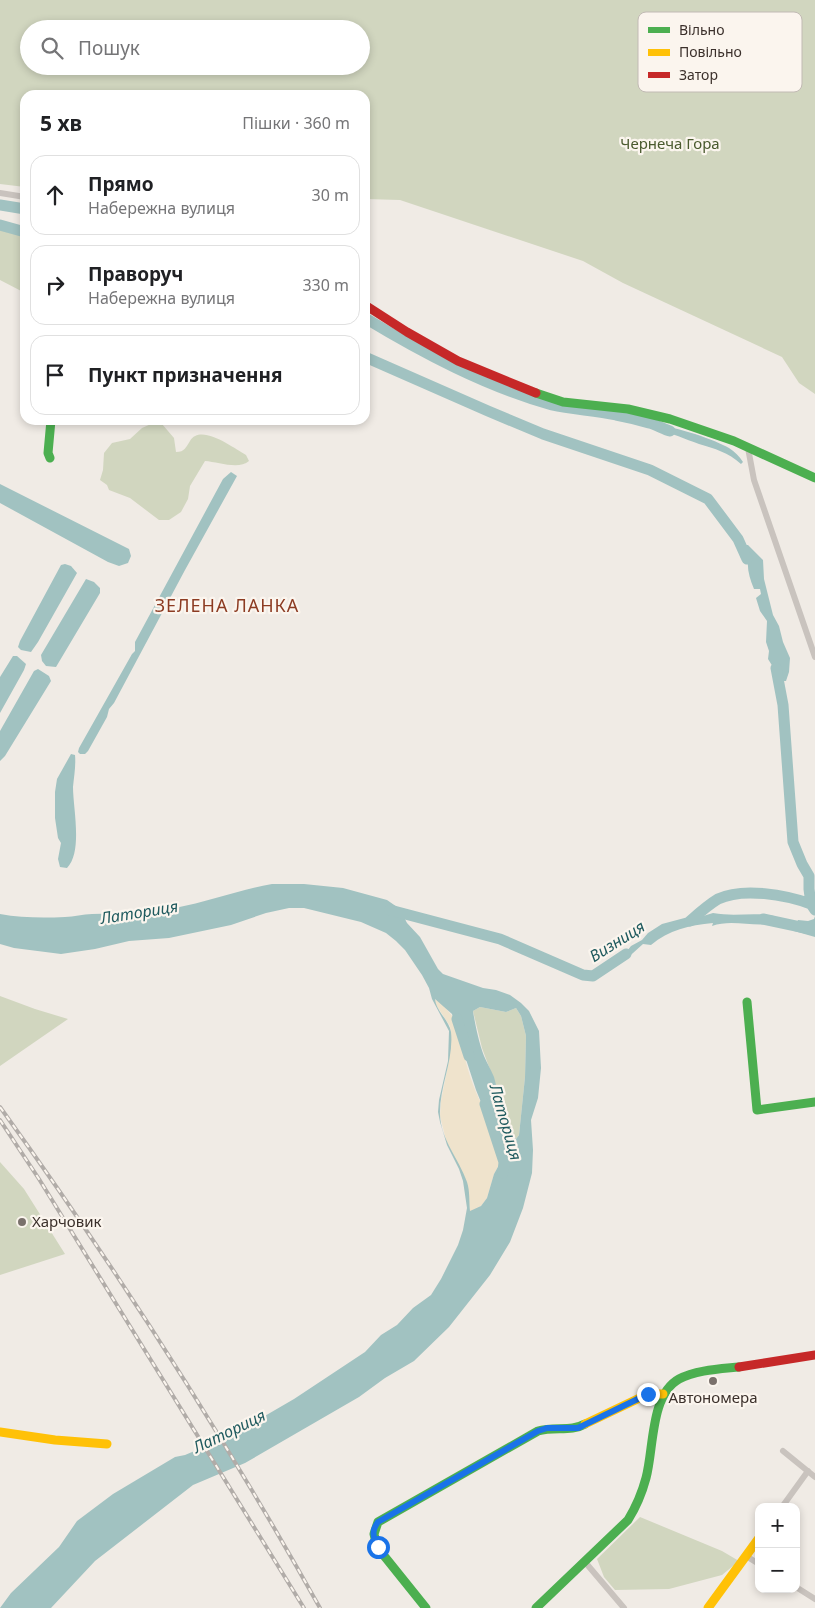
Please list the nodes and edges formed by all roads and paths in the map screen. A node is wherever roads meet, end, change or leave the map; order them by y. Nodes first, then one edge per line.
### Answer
1 (0, 193) edge
2 (20, 195) edge
3 (370, 308) edge
4 (51, 425) edge
5 (748, 448) junction
6 (50, 458) dead end
7 (815, 478) edge
8 (815, 657) edge
9 (748, 1002) dead end
10 (815, 1102) edge
11 (815, 1356) edge
12 (663, 1394) junction
13 (0, 1432) edge
14 (107, 1444) dead end
15 (783, 1451) dead end
16 (808, 1471) junction
17 (815, 1477) edge
18 (785, 1503) edge
19 (755, 1544) edge
20 (746, 1556) junction
21 (585, 1562) junction
22 (755, 1562) edge
23 (800, 1590) edge
24 (815, 1599) edge
25 (426, 1608) edge
26 (536, 1608) edge
27 (624, 1608) edge
28 (708, 1608) edge

1 - 2 street
3 - 5 street
4 - 6 street
5 - 7 street
5 - 8 street
9 - 10 street
11 - 12 street
12 - 21 street
12 - 25 street
13 - 14 street
15 - 16 street
16 - 17 street
16 - 18 street
19 - 20 street
20 - 22 street
20 - 28 street
21 - 26 street
21 - 27 street
23 - 24 street

